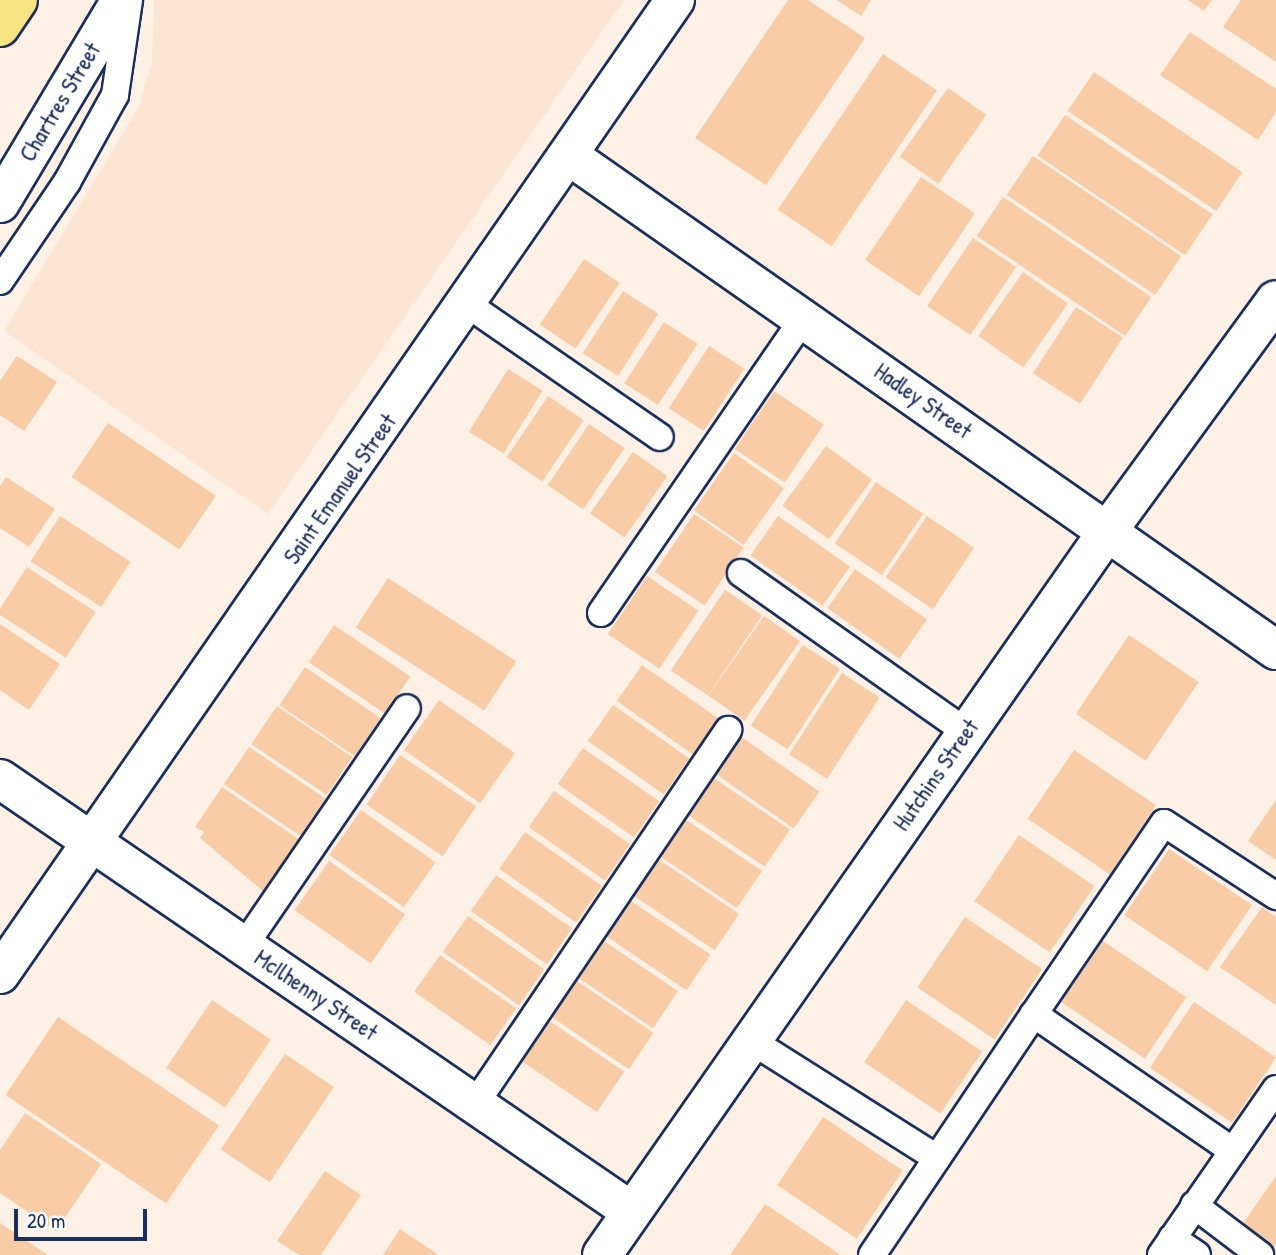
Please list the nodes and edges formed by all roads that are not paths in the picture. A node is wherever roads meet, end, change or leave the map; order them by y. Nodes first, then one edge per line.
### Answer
1 (18, 0) edge
2 (121, 0) edge
3 (129, 0) edge
4 (675, 0) edge
5 (0, 27) edge
6 (568, 155) junction
7 (0, 203) edge
8 (0, 281) edge
9 (1276, 300) edge
10 (467, 304) junction
11 (804, 318) junction
12 (660, 437) dead end
13 (1108, 529) junction
14 (741, 573) dead end
15 (601, 613) dead end
16 (1276, 650) edge
17 (407, 708) dead end
18 (728, 730) dead end
19 (967, 732) junction
20 (0, 779) edge
21 (92, 842) junction
22 (1276, 896) edge
23 (244, 946) junction
24 (0, 974) edge
25 (1034, 1014) junction
26 (750, 1040) junction
27 (1276, 1089) edge
28 (475, 1104) junction
29 (1233, 1151) junction
30 (937, 1158) junction
31 (1194, 1205) junction
32 (631, 1211) junction
33 (1166, 1246) edge
34 (602, 1255) edge
35 (872, 1255) edge
36 (1197, 1255) edge
37 (1260, 1255) edge

1 - 5 highway
2 - 7 street, Chartres Street
3 - 8 lane
4 - 6 street, Saint Emanuel Street
6 - 10 street, Saint Emanuel Street
6 - 11 street, Hadley Street
9 - 13 street, Hutchins Street
10 - 12 lane
10 - 21 street, Saint Emanuel Street
11 - 13 street, Hadley Street
11 - 15 lane
13 - 16 street, Hadley Street
13 - 19 street, Hutchins Street
14 - 19 lane
17 - 23 lane
18 - 28 lane
19 - 26 street, Hutchins Street
20 - 21 street, McIlhenny Street
21 - 23 street, McIlhenny Street
21 - 24 street, Saint Emanuel Street
22 - 25 lane
23 - 28 street, McIlhenny Street
25 - 29 lane
25 - 30 lane
26 - 30 lane
26 - 32 street, Hutchins Street
27 - 29 lane
28 - 32 street, McIlhenny Street
29 - 31 lane
30 - 35 lane
31 - 33 lane
31 - 37 lane
32 - 34 street, Hutchins Street
33 - 36 lane

